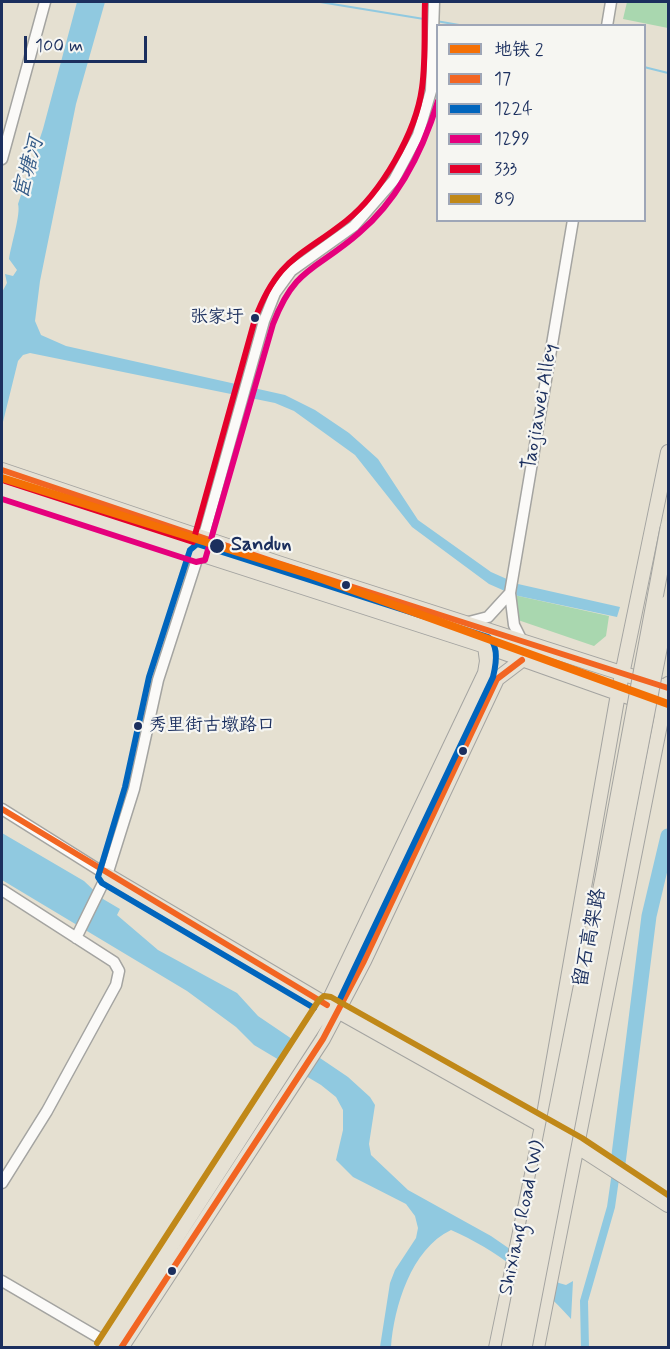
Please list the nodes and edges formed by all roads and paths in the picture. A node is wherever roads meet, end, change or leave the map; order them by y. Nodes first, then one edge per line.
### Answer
1 (45, 2) edge
2 (434, 2) edge
3 (611, 2) edge
4 (607, 24) edge
5 (2, 159) edge
6 (573, 222) edge
7 (669, 452) edge
8 (2, 470) edge
9 (2, 490) edge
10 (669, 528) edge
11 (203, 538) junction
12 (199, 553) junction
13 (510, 593) junction
14 (669, 603) edge
15 (465, 623) junction
16 (522, 641) junction
17 (485, 646) junction
18 (522, 660) junction
19 (623, 674) junction
20 (668, 687) edge
21 (618, 694) junction
22 (667, 710) edge
23 (2, 810) edge
24 (107, 875) junction
25 (2, 890) edge
26 (76, 938) junction
27 (333, 1008) junction
28 (542, 1126) junction
29 (578, 1146) junction
30 (2, 1183) edge
31 (669, 1205) edge
32 (2, 1281) edge
33 (113, 1346) edge
34 (496, 1347) edge
35 (509, 1347) edge
36 (524, 1347) edge
37 (537, 1347) edge

1 - 5 street
2 - 11 street
3 - 4 street
6 - 13 street, Taojiawei Alley
7 - 19 main road, Shixiang Road (W)
8 - 11 main road
9 - 12 main road
10 - 35 highway, 留石高架路, bridge
11 - 12 street
11 - 15 main road
12 - 17 main road
12 - 24 street
13 - 15 street
13 - 16 street, Taojiawei Alley
14 - 36 highway, 留石高架路, bridge
15 - 16 main road
16 - 19 main road
17 - 18 main road
17 - 27 main road
18 - 21 main road
18 - 27 main road
19 - 20 main road
19 - 21 main road, Shixiang Road (W)
20 - 22 main road, Shixiang Road (W)
21 - 22 main road
21 - 28 main road, Shixiang Road (W)
22 - 29 main road, Shixiang Road (W)
23 - 24 street
24 - 26 street
24 - 27 main road
25 - 26 street
26 - 30 street
27 - 28 main road
27 - 33 main road
28 - 29 main road
28 - 34 main road, Shixiang Road (W)
29 - 31 main road
29 - 37 main road, Shixiang Road (W)
32 - 33 street

